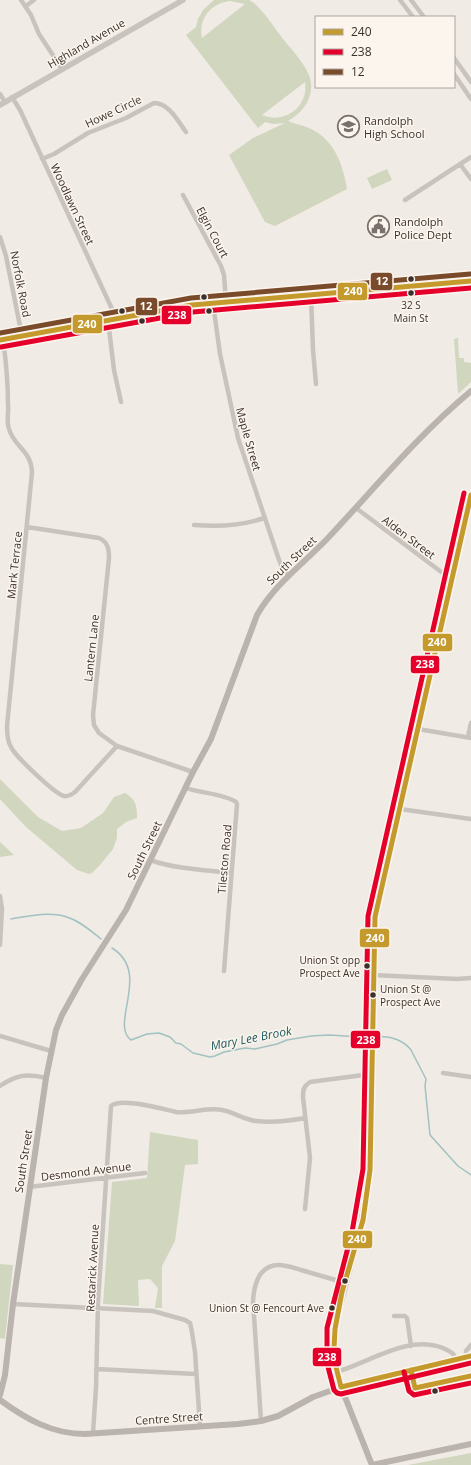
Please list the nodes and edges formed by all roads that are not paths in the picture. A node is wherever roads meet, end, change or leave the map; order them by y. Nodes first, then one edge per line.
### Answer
1 (21, 0) edge
2 (34, 0) edge
3 (183, 0) edge
4 (400, 0) edge
5 (411, 0) edge
6 (26, 6) junction
7 (412, 16) edge
8 (423, 16) edge
9 (455, 59) edge
10 (62, 68) junction
11 (455, 75) edge
12 (471, 82) edge
13 (0, 94) edge
14 (12, 97) junction
15 (471, 98) edge
16 (2, 103) edge
17 (186, 132) dead end
18 (471, 157) edge
19 (42, 159) junction
20 (460, 164) junction
21 (471, 179) edge
22 (183, 195) dead end
23 (405, 200) dead end
24 (0, 237) edge
25 (471, 281) edge
26 (311, 295) junction
27 (226, 302) junction
28 (213, 303) junction
29 (112, 319) junction
30 (22, 336) junction
31 (2, 340) edge
32 (316, 384) dead end
33 (471, 391) edge
34 (122, 402) dead end
35 (471, 495) edge
36 (356, 508) junction
37 (264, 518) junction
38 (194, 526) dead end
39 (27, 527) junction
40 (288, 575) junction
41 (452, 580) junction
42 (471, 723) edge
43 (418, 729) junction
44 (470, 737) edge
45 (117, 746) junction
46 (193, 772) junction
47 (186, 788) junction
48 (400, 809) junction
49 (471, 820) edge
50 (150, 860) junction
51 (231, 873) junction
52 (0, 896) edge
53 (0, 945) edge
54 (224, 971) dead end
55 (373, 975) junction
56 (471, 978) edge
57 (0, 1036) edge
58 (51, 1051) junction
59 (443, 1073) dead end
60 (371, 1074) junction
61 (471, 1077) edge
62 (46, 1078) junction
63 (0, 1086) edge
64 (305, 1118) junction
65 (145, 1174) dead end
66 (106, 1178) junction
67 (29, 1187) junction
68 (305, 1209) dead end
69 (346, 1283) junction
70 (13, 1304) junction
71 (98, 1308) junction
72 (394, 1316) dead end
73 (471, 1345) edge
74 (411, 1346) junction
75 (469, 1357) edge
76 (456, 1360) junction
77 (96, 1370) junction
78 (336, 1372) junction
79 (196, 1374) junction
80 (341, 1387) junction
81 (0, 1395) edge
82 (0, 1400) edge
83 (261, 1421) junction
84 (200, 1426) junction
85 (93, 1433) junction
86 (471, 1444) edge
87 (372, 1465) edge

1 - 6 street
2 - 6 street
3 - 10 street, Highland Avenue
4 - 7 street
5 - 8 street
6 - 10 street
9 - 12 street
10 - 14 street, Highland Avenue
11 - 15 street
13 - 16 street
14 - 16 street, Highland Avenue
14 - 19 street, Woodlawn Street
17 - 19 street, Howe Circle
18 - 20 street
19 - 29 street, Woodlawn Street
20 - 21 street
20 - 23 street
22 - 27 street, Elgin Court
24 - 30 street, Norfolk Road
25 - 26 main road
26 - 27 main road
26 - 32 street
27 - 28 main road
28 - 29 main road
28 - 37 street, Maple Street
29 - 30 main road
29 - 34 street, Woodlawn Street
30 - 31 main road
31 - 39 street, Mark Terrace
33 - 36 main road, South Street
35 - 41 main road
36 - 40 main road, South Street
36 - 41 street, Alden Street
37 - 38 street
37 - 40 street, Maple Street
39 - 45 street, Lantern Lane
39 - 45 street, Mark Terrace
40 - 46 main road, South Street
41 - 43 main road
42 - 44 street
43 - 44 street
43 - 48 main road
45 - 46 street, Lantern Lane
46 - 47 main road, South Street
47 - 50 main road, South Street
47 - 51 street, Tileston Road
48 - 49 street
48 - 55 main road
50 - 51 street
50 - 58 main road, South Street
51 - 54 street, Tileston Road
52 - 53 street
55 - 56 street
55 - 60 main road
57 - 58 street
58 - 62 main road, South Street
59 - 61 street
60 - 64 street
60 - 69 main road
62 - 63 street
62 - 67 main road, South Street
64 - 66 street, Restarick Avenue
64 - 68 street
65 - 66 street, Desmond Avenue
66 - 67 street, Desmond Avenue
66 - 71 street, Restarick Avenue
67 - 70 main road, South Street
69 - 78 main road
69 - 83 street
70 - 71 street
70 - 81 main road, South Street
71 - 77 street, Restarick Avenue
71 - 79 street
72 - 74 street
73 - 75 street
74 - 76 street
74 - 78 street
75 - 76 street
76 - 80 street
77 - 79 street
77 - 85 street, Restarick Avenue
78 - 80 main road
79 - 84 street
80 - 83 main road, Centre Street
80 - 87 main road
82 - 85 main road, Centre Street
83 - 84 main road, Centre Street
84 - 85 main road, Centre Street
86 - 87 main road

